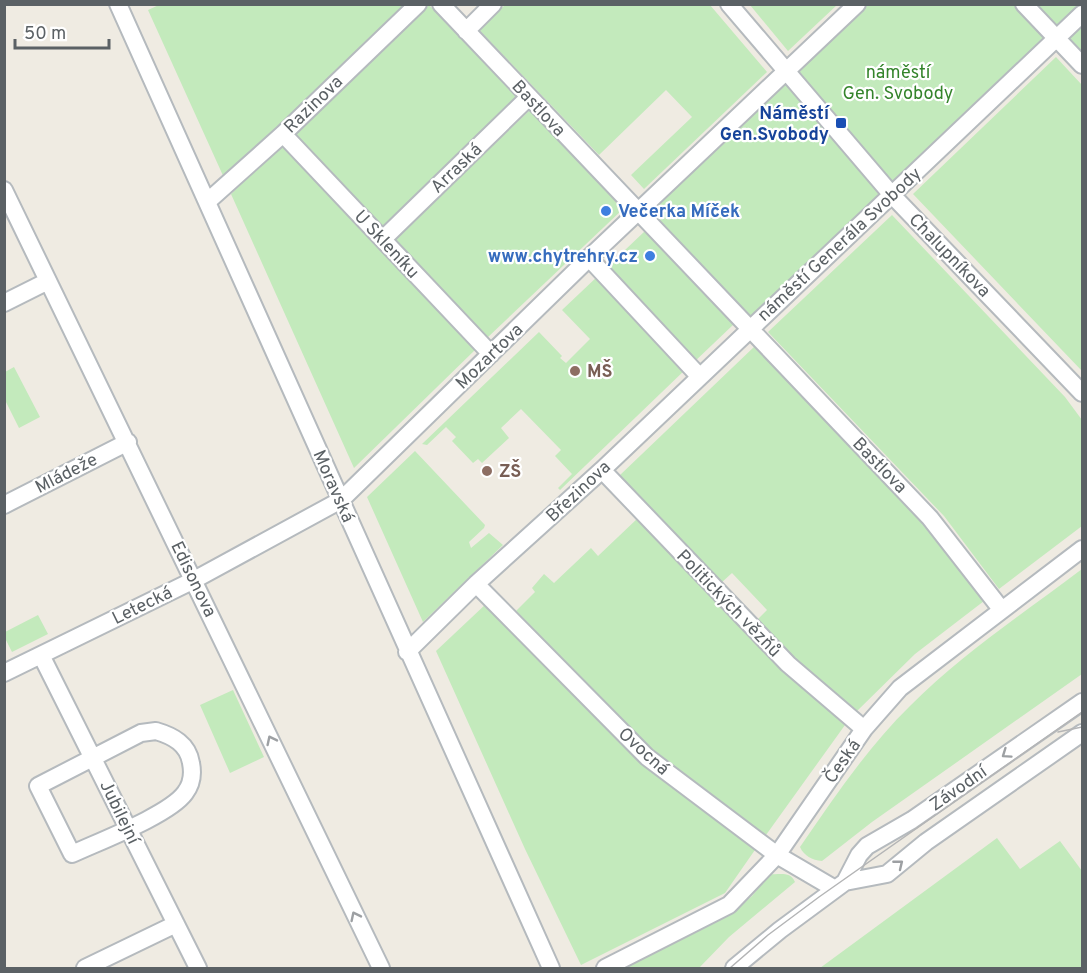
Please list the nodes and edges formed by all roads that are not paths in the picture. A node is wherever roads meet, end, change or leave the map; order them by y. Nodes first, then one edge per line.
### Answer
1 (118, 4) edge
2 (418, 4) edge
3 (441, 4) edge
4 (493, 4) edge
5 (729, 4) edge
6 (857, 4) edge
7 (1024, 4) edge
8 (1083, 14) edge
9 (466, 31) junction
10 (1058, 39) junction
11 (1083, 65) edge
12 (785, 73) junction
13 (529, 97) junction
14 (283, 134) junction
15 (4, 190) edge
16 (892, 195) junction
17 (207, 202) junction
18 (637, 212) junction
19 (383, 240) junction
20 (589, 258) junction
21 (48, 280) junction
22 (4, 303) edge
23 (749, 329) junction
24 (491, 354) junction
25 (700, 377) junction
26 (1083, 393) edge
27 (128, 442) junction
28 (602, 470) junction
29 (341, 500) junction
30 (4, 505) edge
31 (1083, 549) edge
32 (194, 580) junction
33 (476, 584) junction
34 (1001, 609) junction
35 (407, 652) junction
36 (41, 655) junction
37 (5, 672) edge
38 (1083, 702) edge
39 (1083, 713) edge
40 (1054, 721) junction
41 (864, 729) junction
42 (1083, 733) edge
43 (1083, 743) edge
44 (1057, 750) junction
45 (93, 757) junction
46 (128, 829) junction
47 (777, 855) junction
48 (840, 886) junction
49 (176, 924) junction
50 (375, 967) edge
51 (85, 969) edge
52 (198, 969) edge
53 (550, 969) edge
54 (605, 969) edge
55 (734, 969) edge

1 - 17 street, Moravská
2 - 14 street, Razinova
3 - 9 street, Bastlova
4 - 9 street
5 - 12 street, Chalupníkova
6 - 12 street
7 - 10 street
8 - 10 street, náměstí Generála Svobody
9 - 13 street, Bastlova
10 - 11 street
10 - 16 street, náměstí Generála Svobody
12 - 16 street, Chalupníkova
12 - 18 street
13 - 18 street, Bastlova
13 - 19 street, Arraská
14 - 17 street, Razinova
14 - 19 street, U Skleníku
15 - 21 street, Edisonova
16 - 23 street, náměstí Generála Svobody
16 - 26 street, Chalupníkova
17 - 29 street, Moravská
18 - 20 street, Mozartova
18 - 23 street, náměstí Generála Svobody
19 - 24 street, U Skleníku
20 - 24 street, Mozartova
20 - 25 street
21 - 22 street
21 - 27 street, Edisonova
23 - 25 street, Březinova
23 - 34 street, Bastlova
24 - 29 street, Mozartova
25 - 28 street, Březinova
27 - 30 street, Mládeže
27 - 32 street, Edisonova
28 - 33 street, Březinova
28 - 41 street, Politických vězňů
29 - 32 street, Letecká
29 - 35 street, Moravská
31 - 34 street, Česká
32 - 36 street, Letecká
50 -> 32 street, Edisonova
33 - 35 street, Březinova
33 - 47 street, Ovocná
34 - 41 street, Česká
35 - 53 street, Moravská
36 - 37 street, Letecká
36 - 45 street, Jubilejní
38 - 40 street, Závodní
39 - 40 street
40 -> 48 street, Závodní
41 - 47 street, Česká
42 - 44 street, Závodní
43 - 44 street
48 -> 44 street, Závodní
45 - 46 street, Jubilejní
45 - 46 street
45 - 46 street
46 - 49 street, Jubilejní
47 - 48 street, Ovocná
47 - 54 street, Česká
48 - 55 street, Závodní
49 - 51 street
49 - 52 street, Jubilejní

